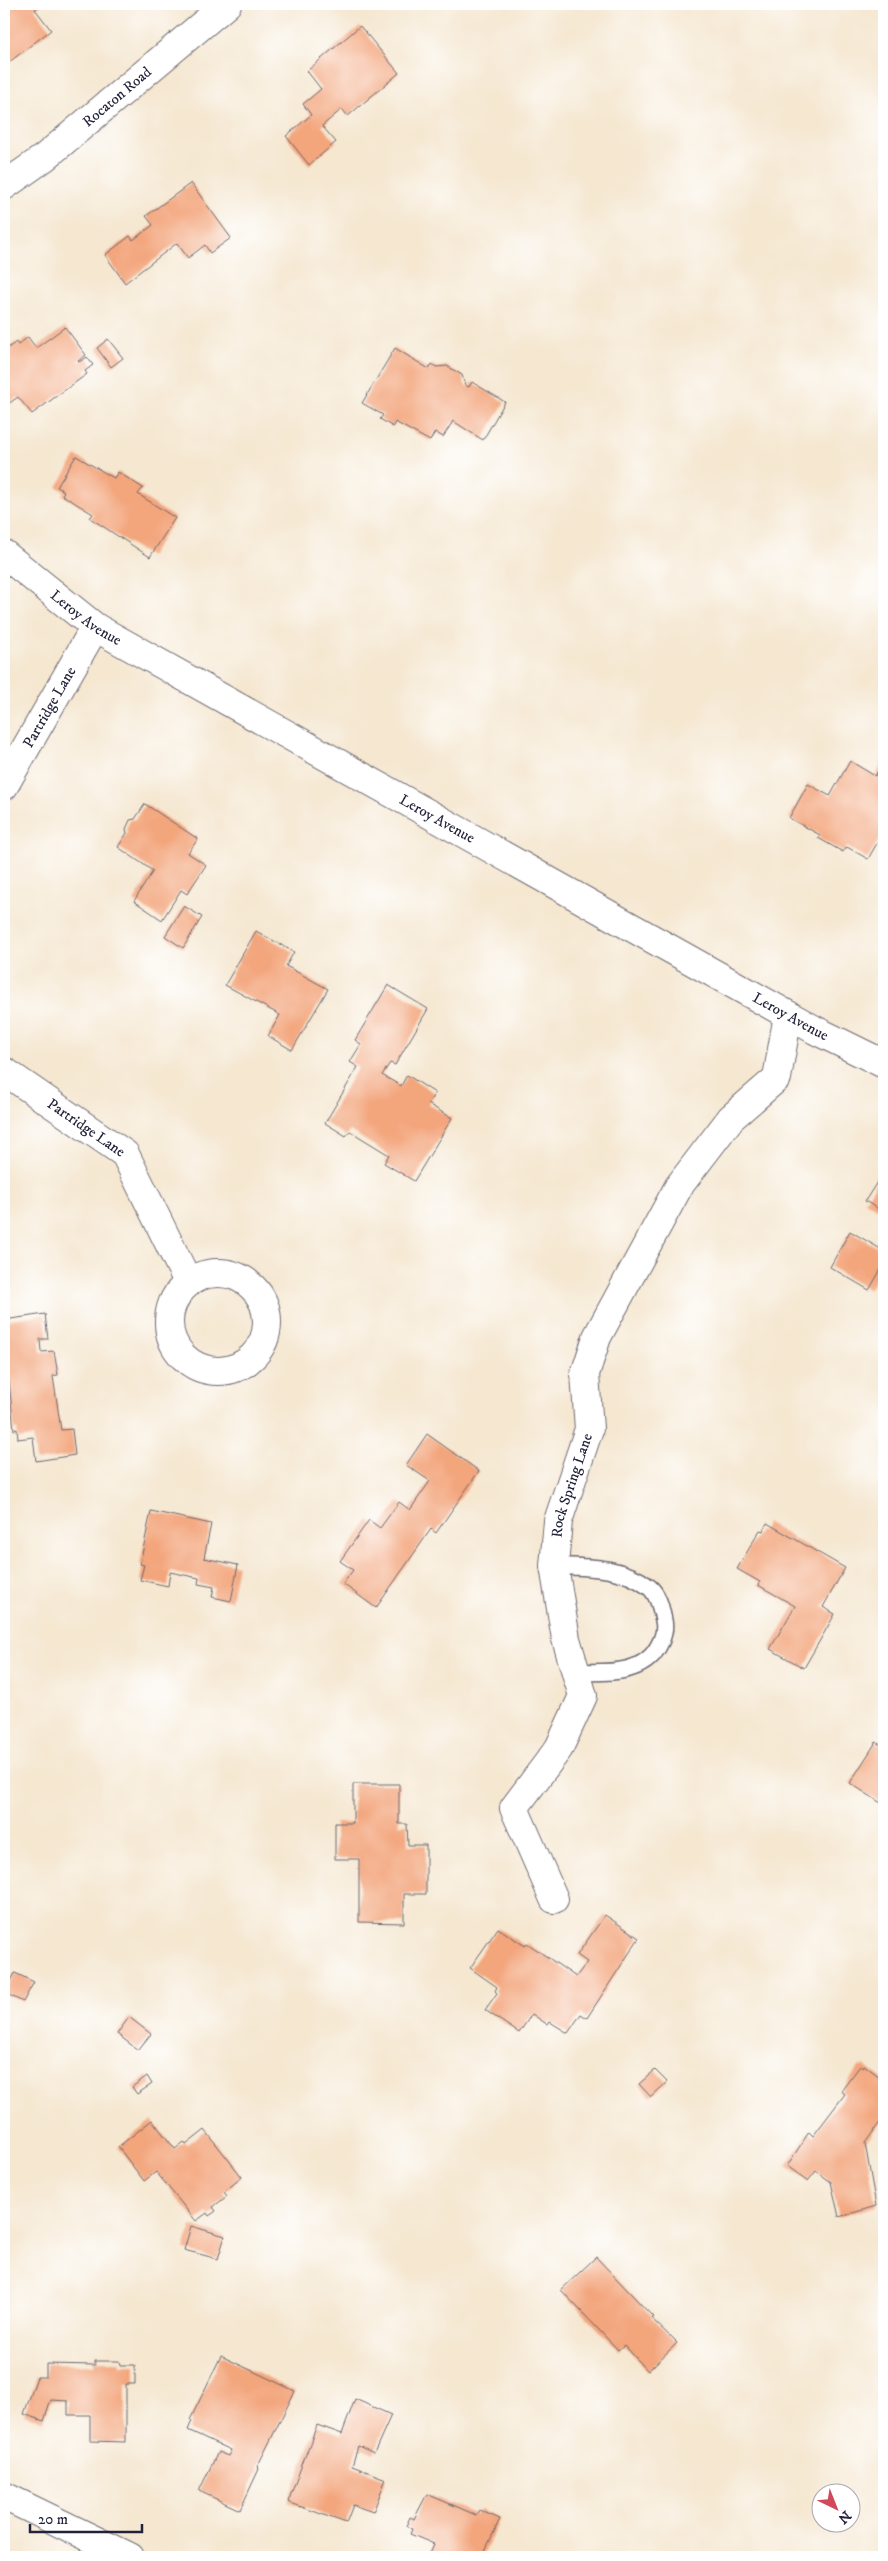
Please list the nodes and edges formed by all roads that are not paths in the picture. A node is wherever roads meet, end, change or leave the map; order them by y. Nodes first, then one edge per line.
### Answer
1 (227, 4) edge
2 (4, 186) edge
3 (4, 554) edge
4 (95, 627) junction
5 (4, 786) edge
6 (788, 1015) junction
7 (884, 1064) edge
8 (4, 1071) edge
9 (188, 1282) dead end
10 (554, 1566) junction
11 (576, 1672) junction
12 (554, 1899) dead end
13 (4, 2496) edge
14 (130, 2557) edge

1 - 2 street, Rocaton Road
3 - 4 street, Leroy Avenue
4 - 5 street, Partridge Lane
4 - 6 street, Leroy Avenue
6 - 7 street, Leroy Avenue
6 - 10 street, Rock Spring Lane
8 - 9 street, Partridge Lane
10 - 11 street, Rock Spring Lane
10 - 11 lane
11 - 12 street, Rock Spring Lane
13 - 14 street

